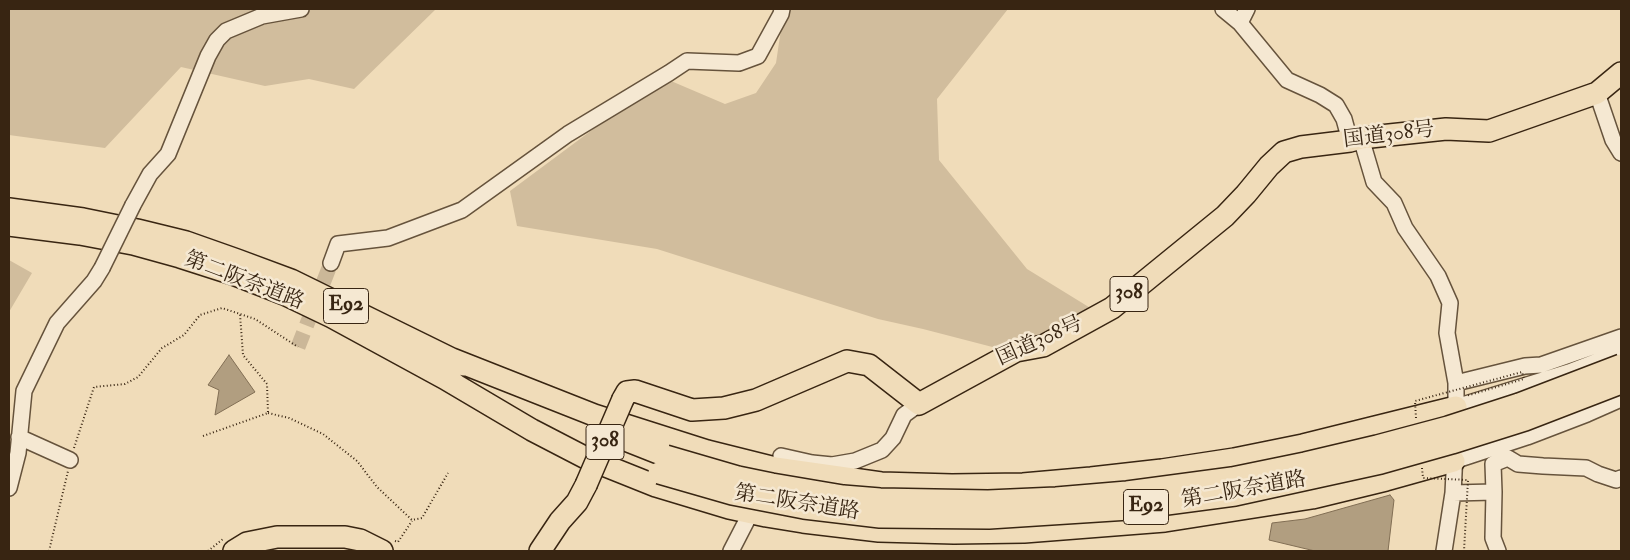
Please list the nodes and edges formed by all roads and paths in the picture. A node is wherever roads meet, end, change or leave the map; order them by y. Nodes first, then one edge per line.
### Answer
1 (302, 9) edge
2 (782, 9) edge
3 (1223, 9) edge
4 (1247, 9) edge
5 (1240, 23) junction
6 (1621, 73) edge
7 (1597, 93) junction
8 (1356, 139) junction
9 (1621, 153) edge
10 (9, 209) edge
11 (9, 225) edge
12 (331, 264) tunnel mouth
13 (240, 314) junction
14 (1621, 337) edge
15 (298, 347) dead end
16 (1621, 352) edge
17 (1621, 365) edge
18 (448, 368) junction
19 (1456, 383) junction
20 (1621, 383) edge
21 (1621, 399) edge
22 (1461, 401) junction
23 (919, 404) junction
24 (268, 413) junction
25 (1417, 424) dead end
26 (203, 436) dead end
27 (19, 437) junction
28 (781, 456) dead end
29 (70, 460) junction
30 (1421, 460) dead end
31 (1454, 461) junction
32 (662, 464) junction
33 (448, 473) dead end
34 (1621, 478) edge
35 (9, 488) edge
36 (1494, 492) junction
37 (1453, 493) junction
38 (747, 520) dead end
39 (49, 551) edge
40 (234, 551) edge
41 (382, 551) edge
42 (540, 551) edge
43 (731, 551) edge
44 (1444, 551) edge
45 (1464, 551) edge
46 (1498, 551) edge

1 - 27 street, bridge
2 - 12 street
3 - 5 street
4 - 5 street
5 - 8 street
6 - 7 highway, 国道308号 / 308
7 - 8 highway, 国道308号 / 308
7 - 9 street
8 - 19 street
8 - 23 highway, 国道308号 / 308
10 - 18 highway, 第二阪奈道路 / E92
11 - 18 highway, 第二阪奈道路 / E92
13 - 15 path
13 - 24 path
13 - 29 path
14 - 19 street
16 - 22 street
17 - 32 highway, 第二阪奈道路 / E92, bridge
18 - 22 highway
18 - 31 highway
18 - 32 highway, 第二阪奈道路 / E92
19 - 22 street
20 - 32 highway, 第二阪奈道路 / E92, bridge
21 - 31 street
22 - 25 path, bridge
22 - 31 street
23 - 28 street
23 - 42 highway, 308, bridge
24 - 26 path
24 - 33 path
27 - 29 street
27 - 35 street
29 - 39 path
30 - 45 path, bridge
31 - 37 street
34 - 36 street
36 - 37 street
36 - 46 street
37 - 44 street
38 - 43 street
40 - 41 highway

